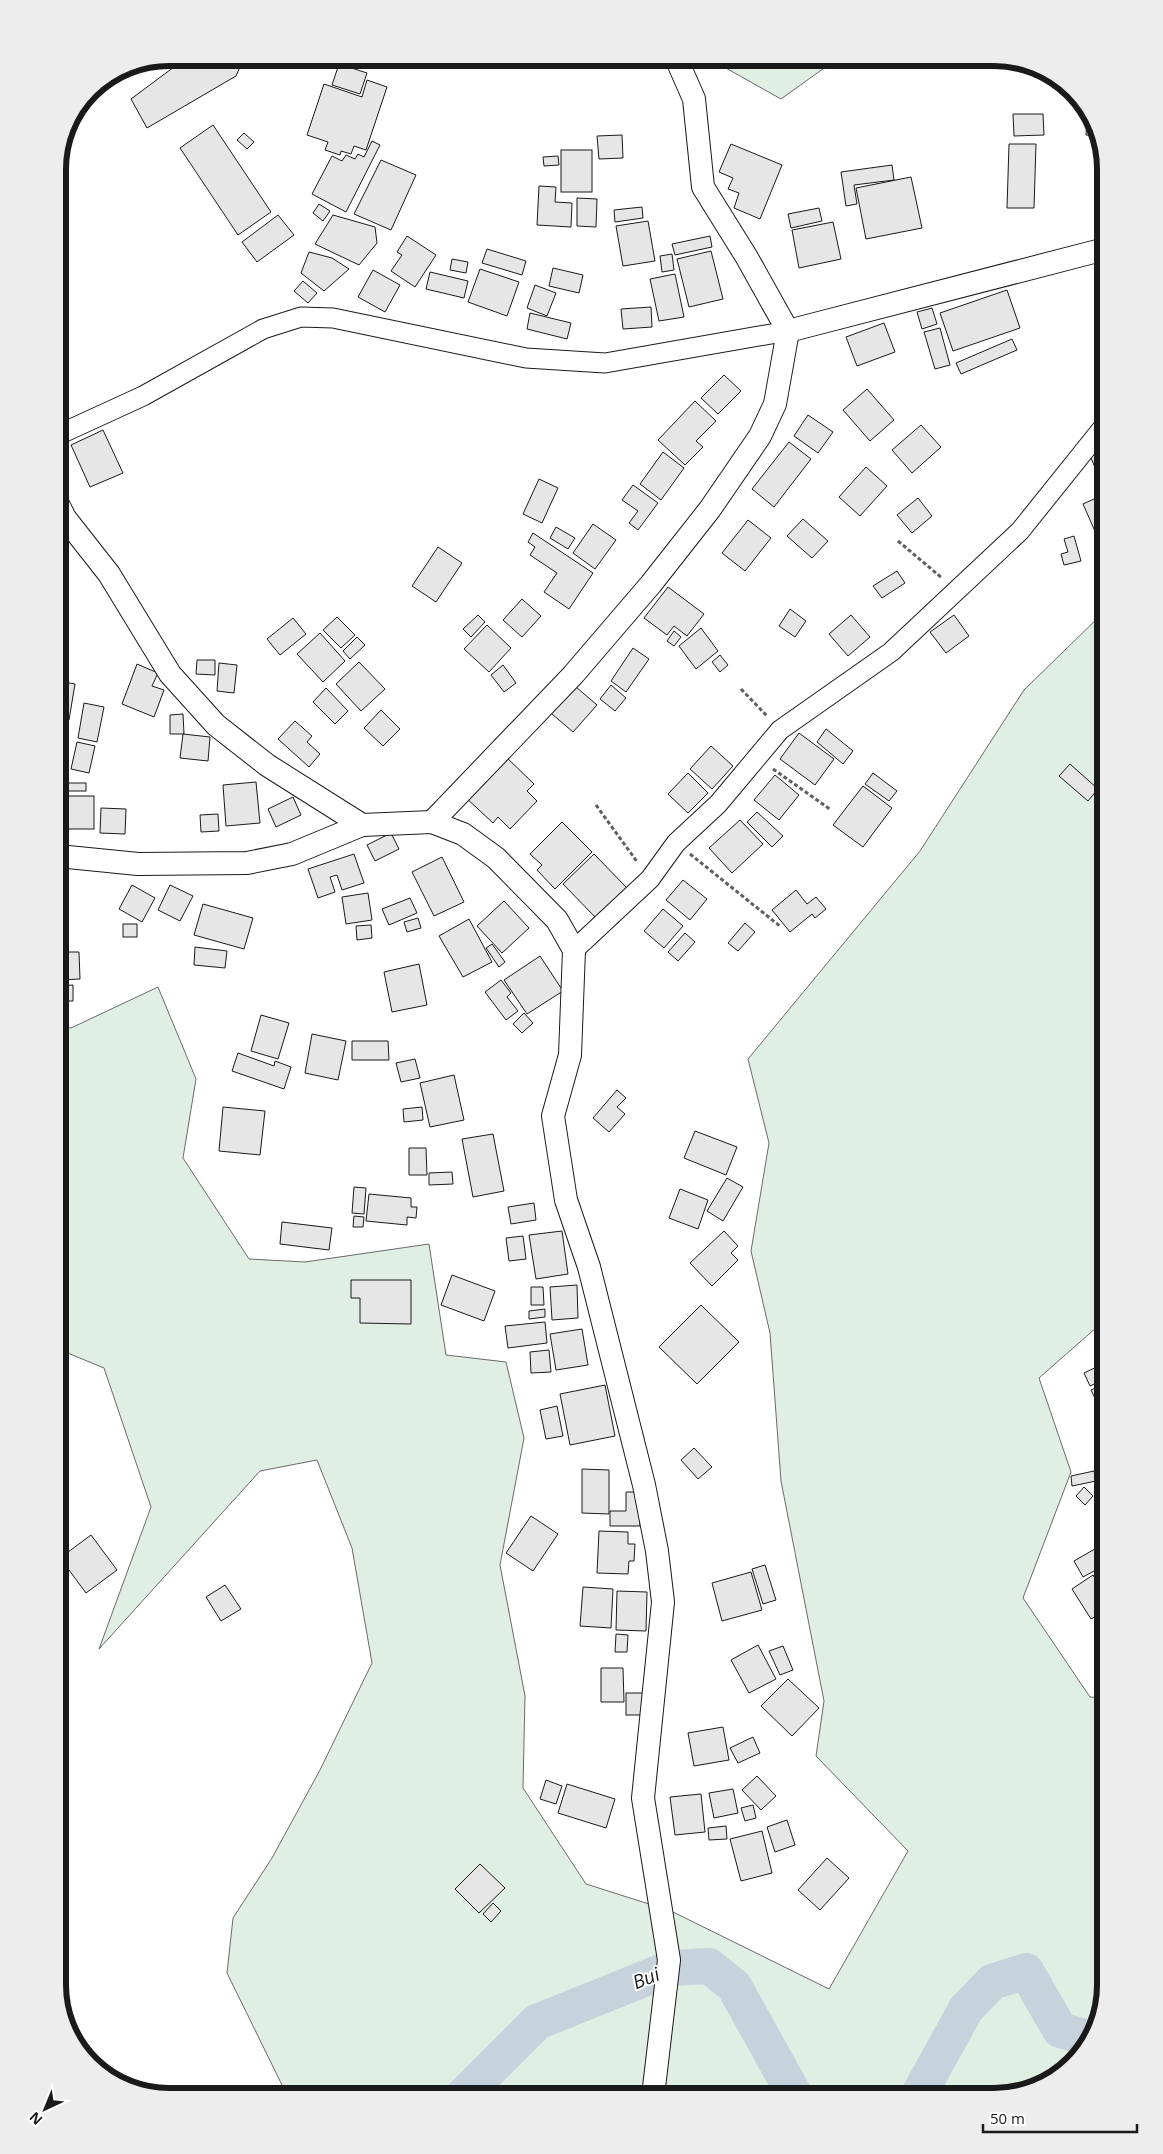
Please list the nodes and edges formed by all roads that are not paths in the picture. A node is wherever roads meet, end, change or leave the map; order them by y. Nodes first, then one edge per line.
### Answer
1 (679, 66) edge
2 (1097, 250) edge
3 (788, 331) junction
4 (66, 431) edge
5 (1097, 436) edge
6 (66, 519) edge
7 (432, 822) junction
8 (362, 825) junction
9 (66, 857) edge
10 (574, 950) junction
11 (654, 2088) edge

1 - 3 street
2 - 3 street
3 - 4 street
3 - 7 street
5 - 10 street
6 - 8 street
7 - 8 street
7 - 10 street
8 - 9 street
10 - 11 street

